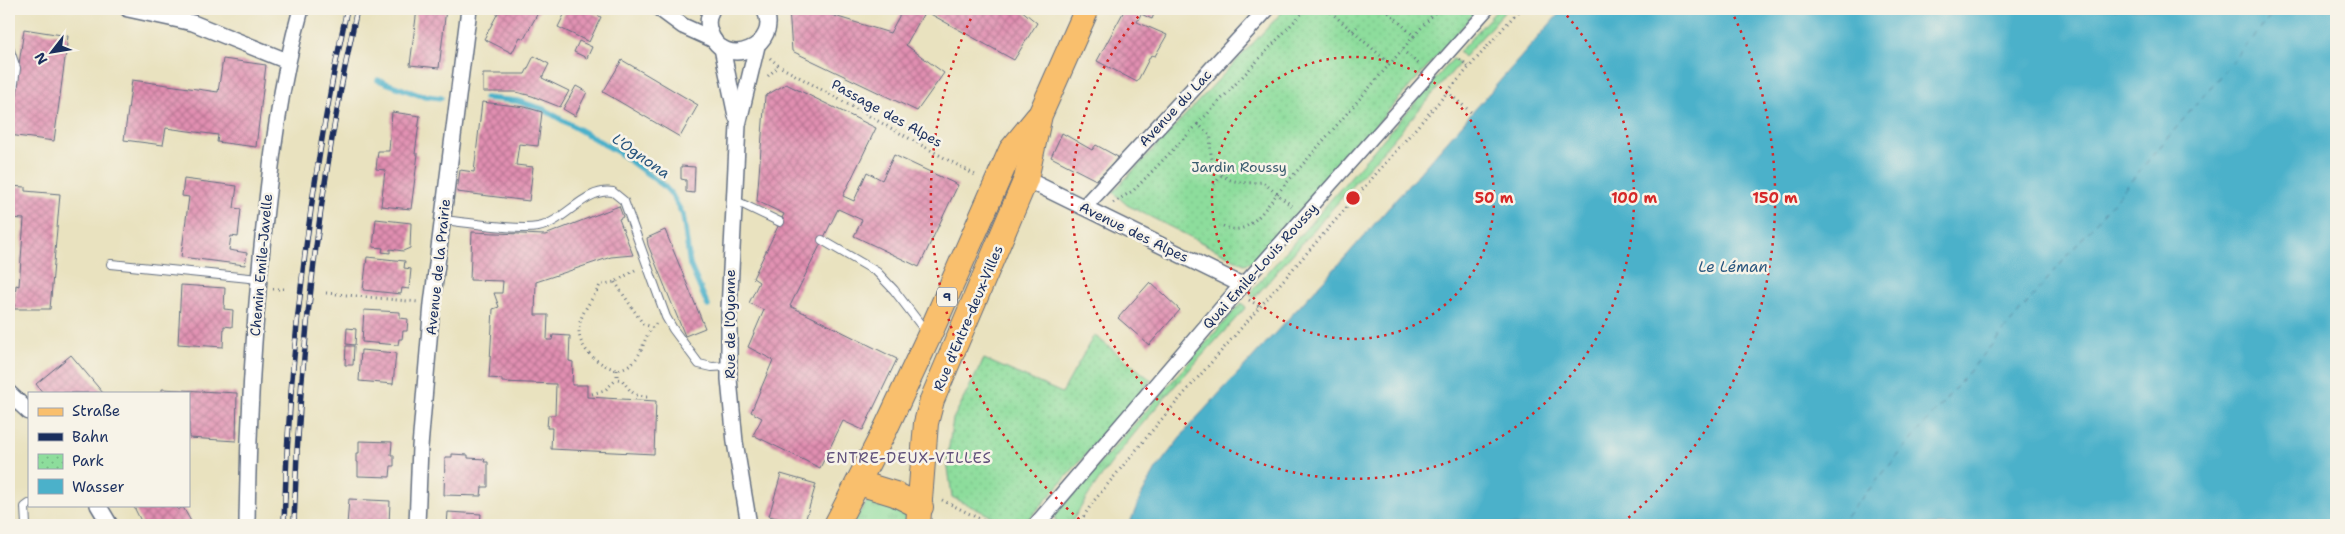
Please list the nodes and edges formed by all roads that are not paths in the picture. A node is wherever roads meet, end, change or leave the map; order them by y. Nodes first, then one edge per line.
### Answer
1 (128, 9) edge
2 (300, 9) edge
3 (470, 9) edge
4 (660, 9) edge
5 (712, 9) edge
6 (764, 9) edge
7 (1087, 9) edge
8 (1267, 9) edge
9 (1488, 9) edge
10 (718, 44) junction
11 (757, 46) junction
12 (9, 48) edge
13 (286, 61) junction
14 (10, 112) dead end
15 (1040, 115) junction
16 (738, 125) junction
17 (1026, 179) junction
18 (734, 200) junction
19 (1090, 210) junction
20 (442, 220) junction
21 (780, 222) dead end
22 (822, 240) dead end
23 (111, 264) dead end
24 (259, 279) junction
25 (1242, 285) junction
26 (929, 336) junction
27 (730, 366) junction
28 (9, 393) edge
29 (28, 411) edge
30 (859, 483) junction
31 (28, 505) edge
32 (99, 506) edge
33 (930, 513) edge
34 (750, 524) edge
35 (26, 525) edge
36 (110, 525) edge
37 (247, 525) edge
38 (417, 525) edge
39 (836, 525) edge
40 (1036, 525) edge

1 - 13 street
2 - 13 street, Chemin Emile-Javelle
3 - 20 street, Avenue de la Prairie
4 - 10 street
5 - 10 street, Rue de l'Oyonne
6 - 11 street, Rue de l'Oyonne
7 - 15 main road, Rue d'Entre-deux-Villes / 9
8 - 19 street, Avenue du Lac
9 - 25 street, Quai Emile-Louis Roussy
10 - 11 street
10 - 16 street, Rue de l'Oyonne
11 - 16 street, Rue de l'Oyonne
12 - 14 lane
13 - 24 street, Chemin Emile-Javelle
15 - 17 main road, Rue d'Entre-deux-Villes / 9
15 - 26 main road, Rue d'Entre-deux-Villes / 9
16 - 18 street, Rue de l'Oyonne
17 - 19 street, Avenue des Alpes
17 - 33 main road, Rue d'Entre-deux-Villes / 9
18 - 21 lane
18 - 27 street, Rue de l'Oyonne
19 - 25 street, Avenue des Alpes
20 - 27 lane
20 - 38 street, Avenue de la Prairie
22 - 26 lane
23 - 24 lane
24 - 37 street, Chemin Emile-Javelle
25 - 40 street, Quai Emile-Louis Roussy
26 - 30 main road, Rue d'Entre-deux-Villes / 9
27 - 34 street, Rue de l'Oyonne
28 - 29 street
30 - 33 main road
30 - 39 main road, Rue d'Entre-deux-Villes / 9
31 - 35 lane
32 - 36 street

